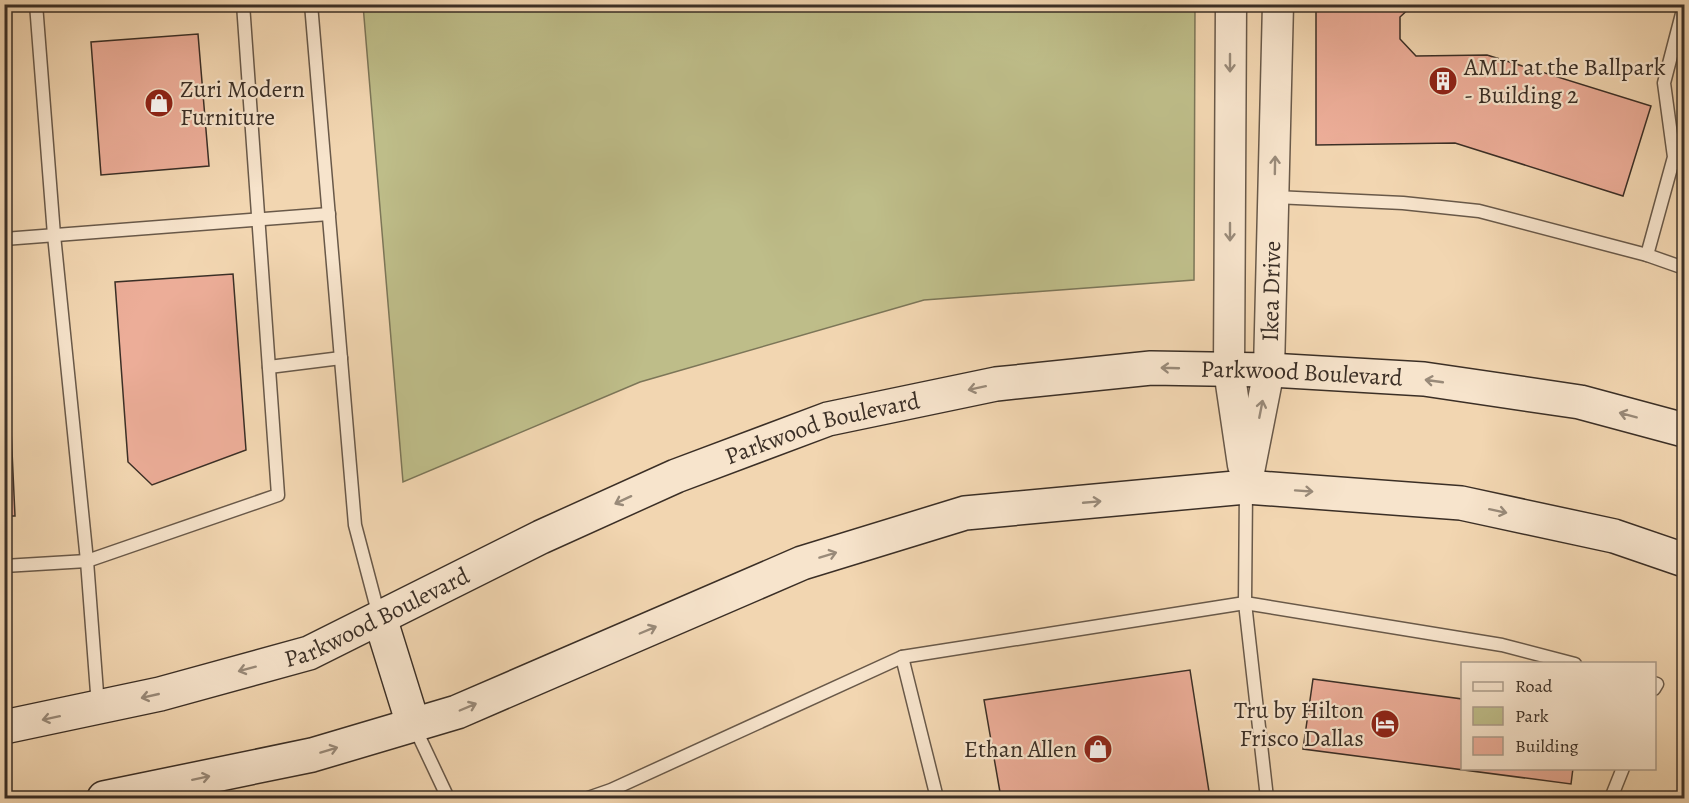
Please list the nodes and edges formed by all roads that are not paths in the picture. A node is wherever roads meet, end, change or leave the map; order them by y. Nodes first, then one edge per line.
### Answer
1 (36, 4) edge
2 (243, 4) edge
3 (311, 4) edge
4 (1231, 4) edge
5 (1278, 4) edge
6 (1684, 6) edge
7 (1275, 197) junction
8 (329, 214) junction
9 (258, 219) junction
10 (54, 235) junction
11 (4, 239) edge
12 (1647, 255) junction
13 (1684, 268) edge
14 (341, 358) junction
15 (269, 367) junction
16 (1229, 370) junction
17 (1269, 370) junction
18 (1684, 430) edge
19 (1246, 487) junction
20 (1684, 560) edge
21 (87, 561) junction
22 (4, 566) edge
23 (1245, 603) junction
24 (380, 618) junction
25 (902, 657) junction
26 (1571, 662) edge
27 (98, 708) junction
28 (413, 724) junction
29 (4, 727) edge
30 (1622, 770) edge
31 (612, 794) edge
32 (104, 798) edge
33 (448, 798) edge
34 (588, 798) edge
35 (937, 798) edge
36 (1267, 798) edge
37 (1611, 798) edge

1 - 10 lane
2 - 9 lane
3 - 8 lane
4 -> 16 street, Ikea Drive
7 -> 5 street, Ikea Drive
6 - 12 lane
7 - 12 lane
7 - 17 street, Ikea Drive
8 - 9 lane
8 - 14 lane
9 - 10 lane
9 - 15 lane
10 - 11 lane
10 - 21 lane
12 - 13 lane
14 - 15 lane
14 - 24 lane
15 - 21 lane
16 - 17 main road, Parkwood Boulevard
16 - 19 street, Ikea Drive
16 -> 24 main road, Parkwood Boulevard
18 -> 17 main road, Parkwood Boulevard
19 -> 17 street, Ikea Drive
19 -> 20 main road
19 - 23 lane
28 -> 19 main road
21 - 22 lane
21 - 27 lane
23 - 25 lane
23 - 26 lane
23 - 36 lane
24 -> 27 main road, Parkwood Boulevard
24 - 28 main road
25 - 31 lane
25 - 35 lane
27 -> 29 main road, Parkwood Boulevard
32 -> 28 main road
28 - 33 lane
30 - 37 lane
31 - 34 lane

